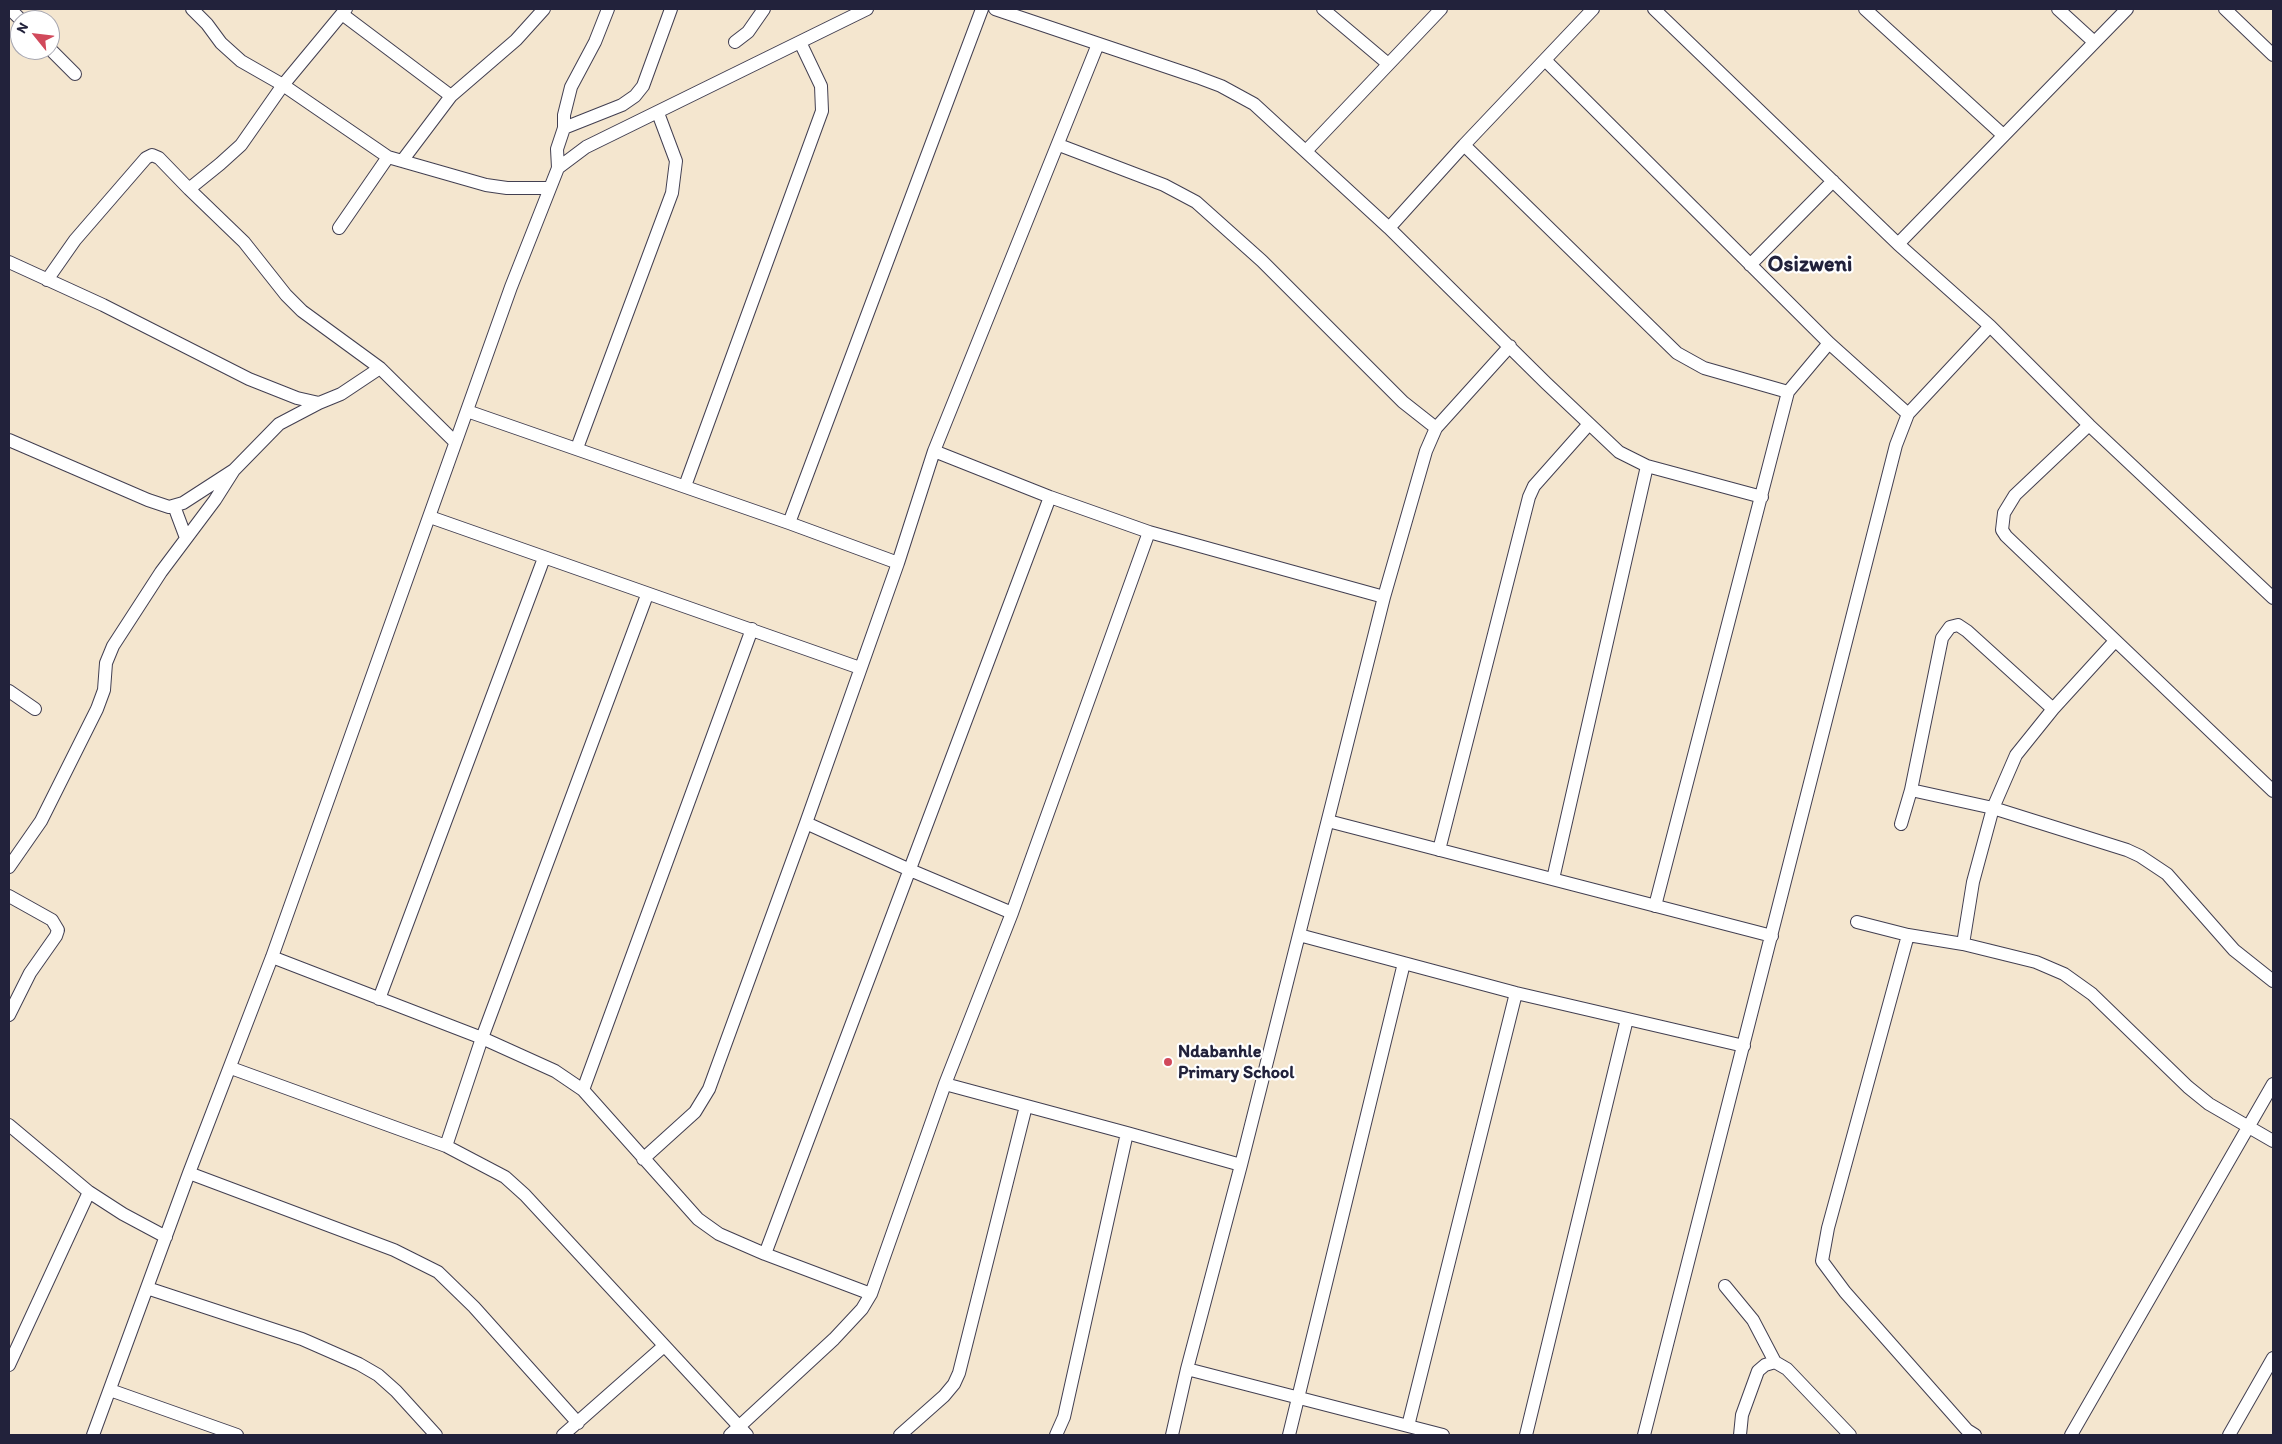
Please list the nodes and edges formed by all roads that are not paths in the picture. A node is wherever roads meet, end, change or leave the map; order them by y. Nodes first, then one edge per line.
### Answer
1 (192, 9) edge
2 (544, 9) edge
3 (608, 9) edge
4 (671, 9) edge
5 (764, 9) edge
6 (867, 9) edge
7 (982, 9) edge
8 (995, 9) edge
9 (1323, 9) edge
10 (1441, 9) edge
11 (1593, 9) edge
12 (1654, 9) edge
13 (1864, 9) edge
14 (2058, 9) edge
15 (2127, 9) edge
16 (2225, 9) edge
17 (344, 11) edge
18 (2093, 41) junction
19 (735, 42) dead end
20 (800, 42) junction
21 (1098, 44) junction
22 (2273, 54) edge
23 (60, 59) edge
24 (1545, 60) junction
25 (1387, 63) junction
26 (75, 74) dead end
27 (283, 85) junction
28 (451, 96) junction
29 (658, 113) junction
30 (564, 128) junction
31 (2003, 136) junction
32 (1059, 145) junction
33 (1464, 145) junction
34 (1307, 150) junction
35 (388, 157) junction
36 (402, 161) junction
37 (558, 168) junction
38 (1833, 181) junction
39 (549, 188) junction
40 (189, 189) junction
41 (340, 228) dead end
42 (1390, 228) junction
43 (1898, 244) junction
44 (9, 262) edge
45 (1750, 265) junction
46 (47, 280) junction
47 (1990, 326) junction
48 (1829, 343) junction
49 (1510, 346) junction
50 (380, 368) junction
51 (1788, 392) junction
52 (319, 403) junction
53 (467, 411) junction
54 (1908, 414) junction
55 (1588, 424) junction
56 (2089, 425) junction
57 (1436, 428) junction
58 (9, 440) edge
59 (455, 442) junction
60 (577, 448) junction
61 (934, 451) junction
62 (1647, 466) junction
63 (234, 470) junction
64 (685, 486) junction
65 (1050, 497) junction
66 (1762, 497) junction
67 (174, 506) junction
68 (430, 517) junction
69 (790, 523) junction
70 (1150, 532) junction
71 (186, 538) junction
72 (544, 558) junction
73 (898, 563) junction
74 (647, 595) junction
75 (1384, 597) junction
76 (2273, 598) edge
77 (752, 629) junction
78 (2115, 641) junction
79 (860, 668) junction
80 (9, 691) edge
81 (2053, 709) junction
82 (35, 710) dead end
83 (1911, 790) junction
84 (2273, 791) edge
85 (1993, 808) junction
86 (1328, 821) junction
87 (806, 823) junction
88 (1901, 824) dead end
89 (1439, 850) junction
90 (9, 867) edge
91 (910, 870) junction
92 (1553, 879) junction
93 (9, 896) edge
94 (1655, 906) junction
95 (1012, 913) junction
96 (1857, 922) dead end
97 (1299, 935) junction
98 (1908, 935) junction
99 (1772, 936) junction
100 (1963, 944) junction
101 (272, 957) junction
102 (1404, 963) junction
103 (2273, 982) edge
104 (1516, 993) junction
105 (379, 999) junction
106 (9, 1015) edge
107 (1627, 1019) junction
108 (482, 1038) junction
109 (1744, 1046) junction
110 (231, 1068) junction
111 (946, 1084) junction
112 (2273, 1084) edge
113 (583, 1090) junction
114 (1026, 1106) junction
115 (9, 1125) edge
116 (2250, 1127) junction
117 (1127, 1133) junction
118 (2273, 1141) edge
119 (446, 1146) junction
120 (643, 1159) junction
121 (1241, 1165) junction
122 (189, 1173) junction
123 (90, 1192) junction
124 (166, 1238) junction
125 (765, 1254) junction
126 (1725, 1286) dead end
127 (147, 1288) junction
128 (871, 1294) junction
129 (664, 1346) junction
130 (2273, 1358) edge
131 (1775, 1362) junction
132 (9, 1365) edge
133 (1187, 1369) junction
134 (110, 1390) junction
135 (1298, 1398) junction
136 (578, 1423) junction
137 (1408, 1426) junction
138 (739, 1432) edge
139 (1969, 1434) edge
140 (93, 1435) edge
141 (237, 1435) edge
142 (436, 1435) edge
143 (563, 1435) edge
144 (900, 1435) edge
145 (1056, 1435) edge
146 (1172, 1435) edge
147 (1290, 1435) edge
148 (1443, 1435) edge
149 (1526, 1435) edge
150 (1644, 1435) edge
151 (1740, 1435) edge
152 (1850, 1435) edge
153 (2071, 1435) edge
154 (2229, 1435) edge

1 - 27 street
2 - 28 street
3 - 30 street
4 - 30 street
5 - 19 street
6 - 20 street
7 - 69 street
8 - 21 street
9 - 25 street
10 - 25 street
11 - 24 street
12 - 38 street
13 - 31 street
14 - 18 street
15 - 18 street
16 - 22 street
17 - 27 street
17 - 28 street
18 - 31 street
20 - 29 street
20 - 64 street
21 - 32 street
21 - 34 street
23 - 26 street
24 - 33 street
24 - 45 street
25 - 34 street
27 - 35 street
27 - 40 street
28 - 36 street
29 - 37 street
29 - 60 street
30 - 37 street
31 - 43 street
32 - 57 street
32 - 61 street
33 - 42 street
33 - 51 street
34 - 42 street
35 - 36 street
35 - 41 street
36 - 39 street
37 - 39 street
38 - 43 street
38 - 45 street
39 - 53 street
40 - 46 street
40 - 50 street
42 - 49 street
43 - 47 street
44 - 46 street
45 - 48 street
46 - 52 street
47 - 54 street
47 - 56 street
48 - 51 street
48 - 54 street
49 - 55 street
49 - 57 street
50 - 52 street
50 - 59 street
51 - 66 street
52 - 63 street
53 - 59 street
53 - 60 street
54 - 99 street
55 - 62 street
55 - 89 street
56 - 76 street
56 - 78 street
57 - 75 street
58 - 67 street
59 - 68 street
60 - 64 street
61 - 65 street
61 - 73 street
62 - 66 street
62 - 92 street
63 - 67 street
63 - 71 street
64 - 69 street
65 - 70 street
65 - 91 street
66 - 94 street
67 - 71 street
68 - 72 street
68 - 101 street
69 - 73 street
70 - 75 street
70 - 95 street
71 - 90 street
72 - 74 street
72 - 105 street
73 - 79 street
74 - 77 street
74 - 108 street
75 - 86 street
77 - 79 street
77 - 113 street
78 - 81 street
78 - 84 street
79 - 87 street
80 - 82 street
81 - 83 street
81 - 85 street
83 - 85 street
83 - 88 street
85 - 100 street
85 - 103 street
86 - 89 street
86 - 97 street
87 - 91 street
87 - 120 street
89 - 92 street
91 - 95 street
91 - 125 street
92 - 94 street
93 - 106 street
94 - 99 street
95 - 111 street
96 - 98 street
97 - 102 street
97 - 121 street
98 - 100 street
98 - 139 street
99 - 109 street
100 - 116 street
101 - 105 street
101 - 110 street
102 - 104 street
102 - 135 street
104 - 107 street
104 - 137 street
105 - 108 street
107 - 109 street
107 - 149 street
108 - 113 street
108 - 119 street
109 - 150 street
110 - 119 street
110 - 122 street
111 - 114 street
111 - 128 street
112 - 116 street
113 - 120 street
114 - 117 street
114 - 144 street
115 - 123 street
116 - 118 street
116 - 153 street
117 - 121 street
117 - 145 street
119 - 129 street
120 - 125 street
121 - 133 street
122 - 124 street
122 - 136 street
123 - 124 street
123 - 132 street
124 - 127 street
125 - 128 street
126 - 131 street
127 - 134 street
127 - 142 street
128 - 138 street
129 - 136 street
129 - 138 street
130 - 154 street
131 - 151 street
131 - 152 street
133 - 135 street
133 - 146 street
134 - 140 street
134 - 141 street
135 - 137 street
135 - 147 street
136 - 143 street
137 - 148 street

